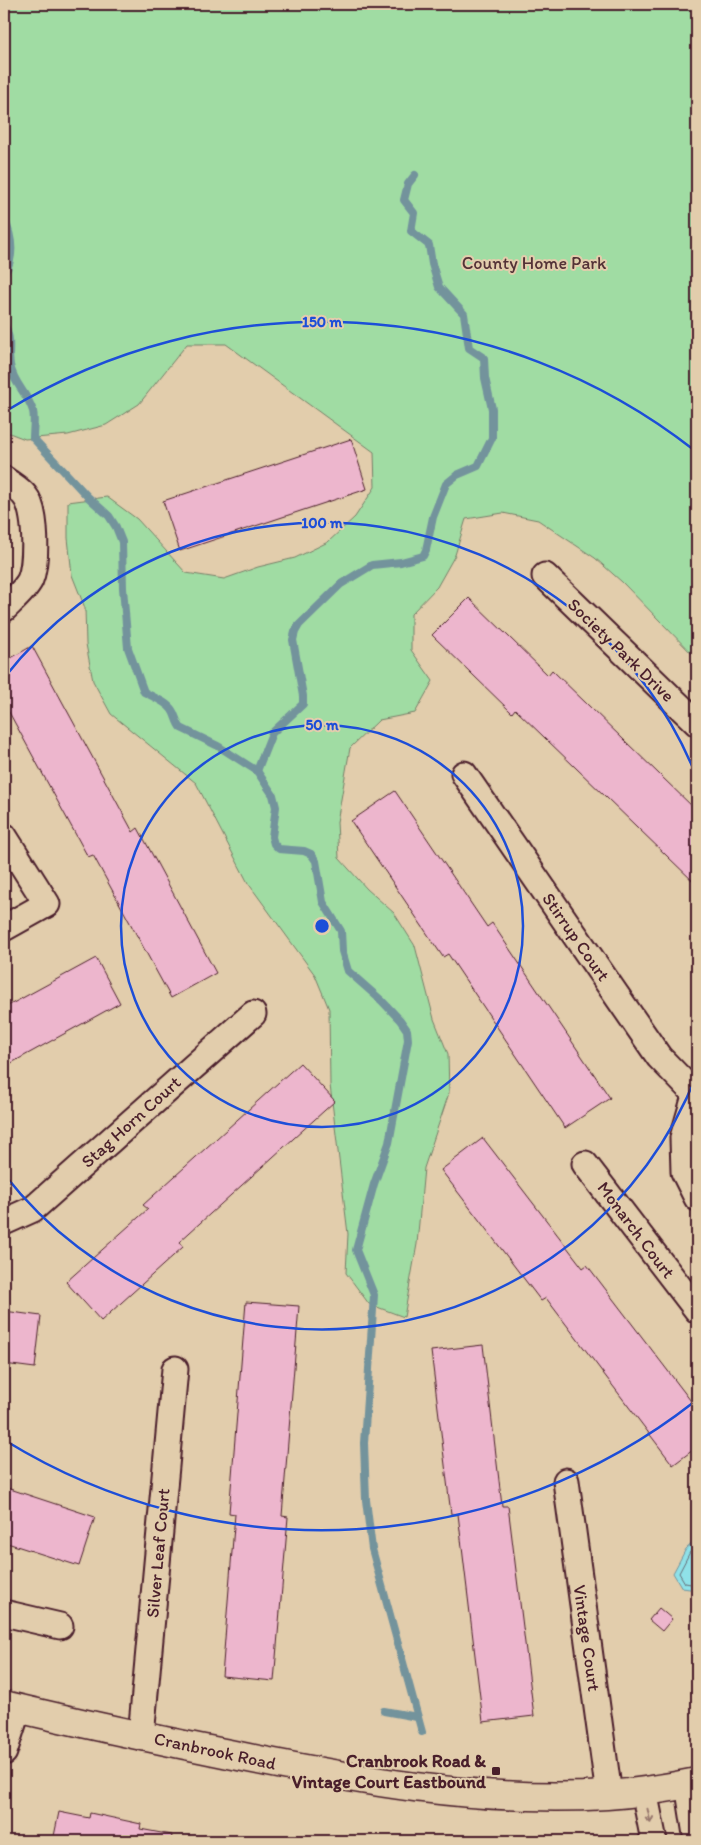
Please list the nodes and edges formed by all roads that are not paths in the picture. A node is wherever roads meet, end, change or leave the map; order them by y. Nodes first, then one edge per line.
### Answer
1 (4, 479) edge
2 (545, 576) dead end
3 (4, 609) edge
4 (697, 723) edge
5 (464, 774) dead end
6 (4, 836) edge
7 (4, 928) edge
8 (253, 1014) dead end
9 (697, 1093) edge
10 (585, 1164) dead end
11 (697, 1198) edge
12 (4, 1222) edge
13 (694, 1297) edge
14 (175, 1369) dead end
15 (566, 1481) dead end
16 (4, 1613) edge
17 (60, 1626) dead end
18 (11, 1707) edge
19 (141, 1736) junction
20 (4, 1752) edge
21 (692, 1783) edge
22 (644, 1791) junction
23 (608, 1795) junction
24 (654, 1841) edge
25 (697, 1841) edge

1 - 3 street
2 - 4 street, Society Park Drive
5 - 9 street, Stirrup Court
6 - 7 street
8 - 12 street, Stag Horn Court
9 - 11 street
10 - 13 street, Monarch Court
14 - 19 street, Silver Leaf Court
15 - 23 street, Vintage Court
16 - 17 street
18 - 19 street, Cranbrook Road
18 - 20 street
19 - 23 street, Cranbrook Road
21 - 22 street, Cranbrook Road
21 - 25 street
22 - 23 street, Cranbrook Road
22 -> 24 street

